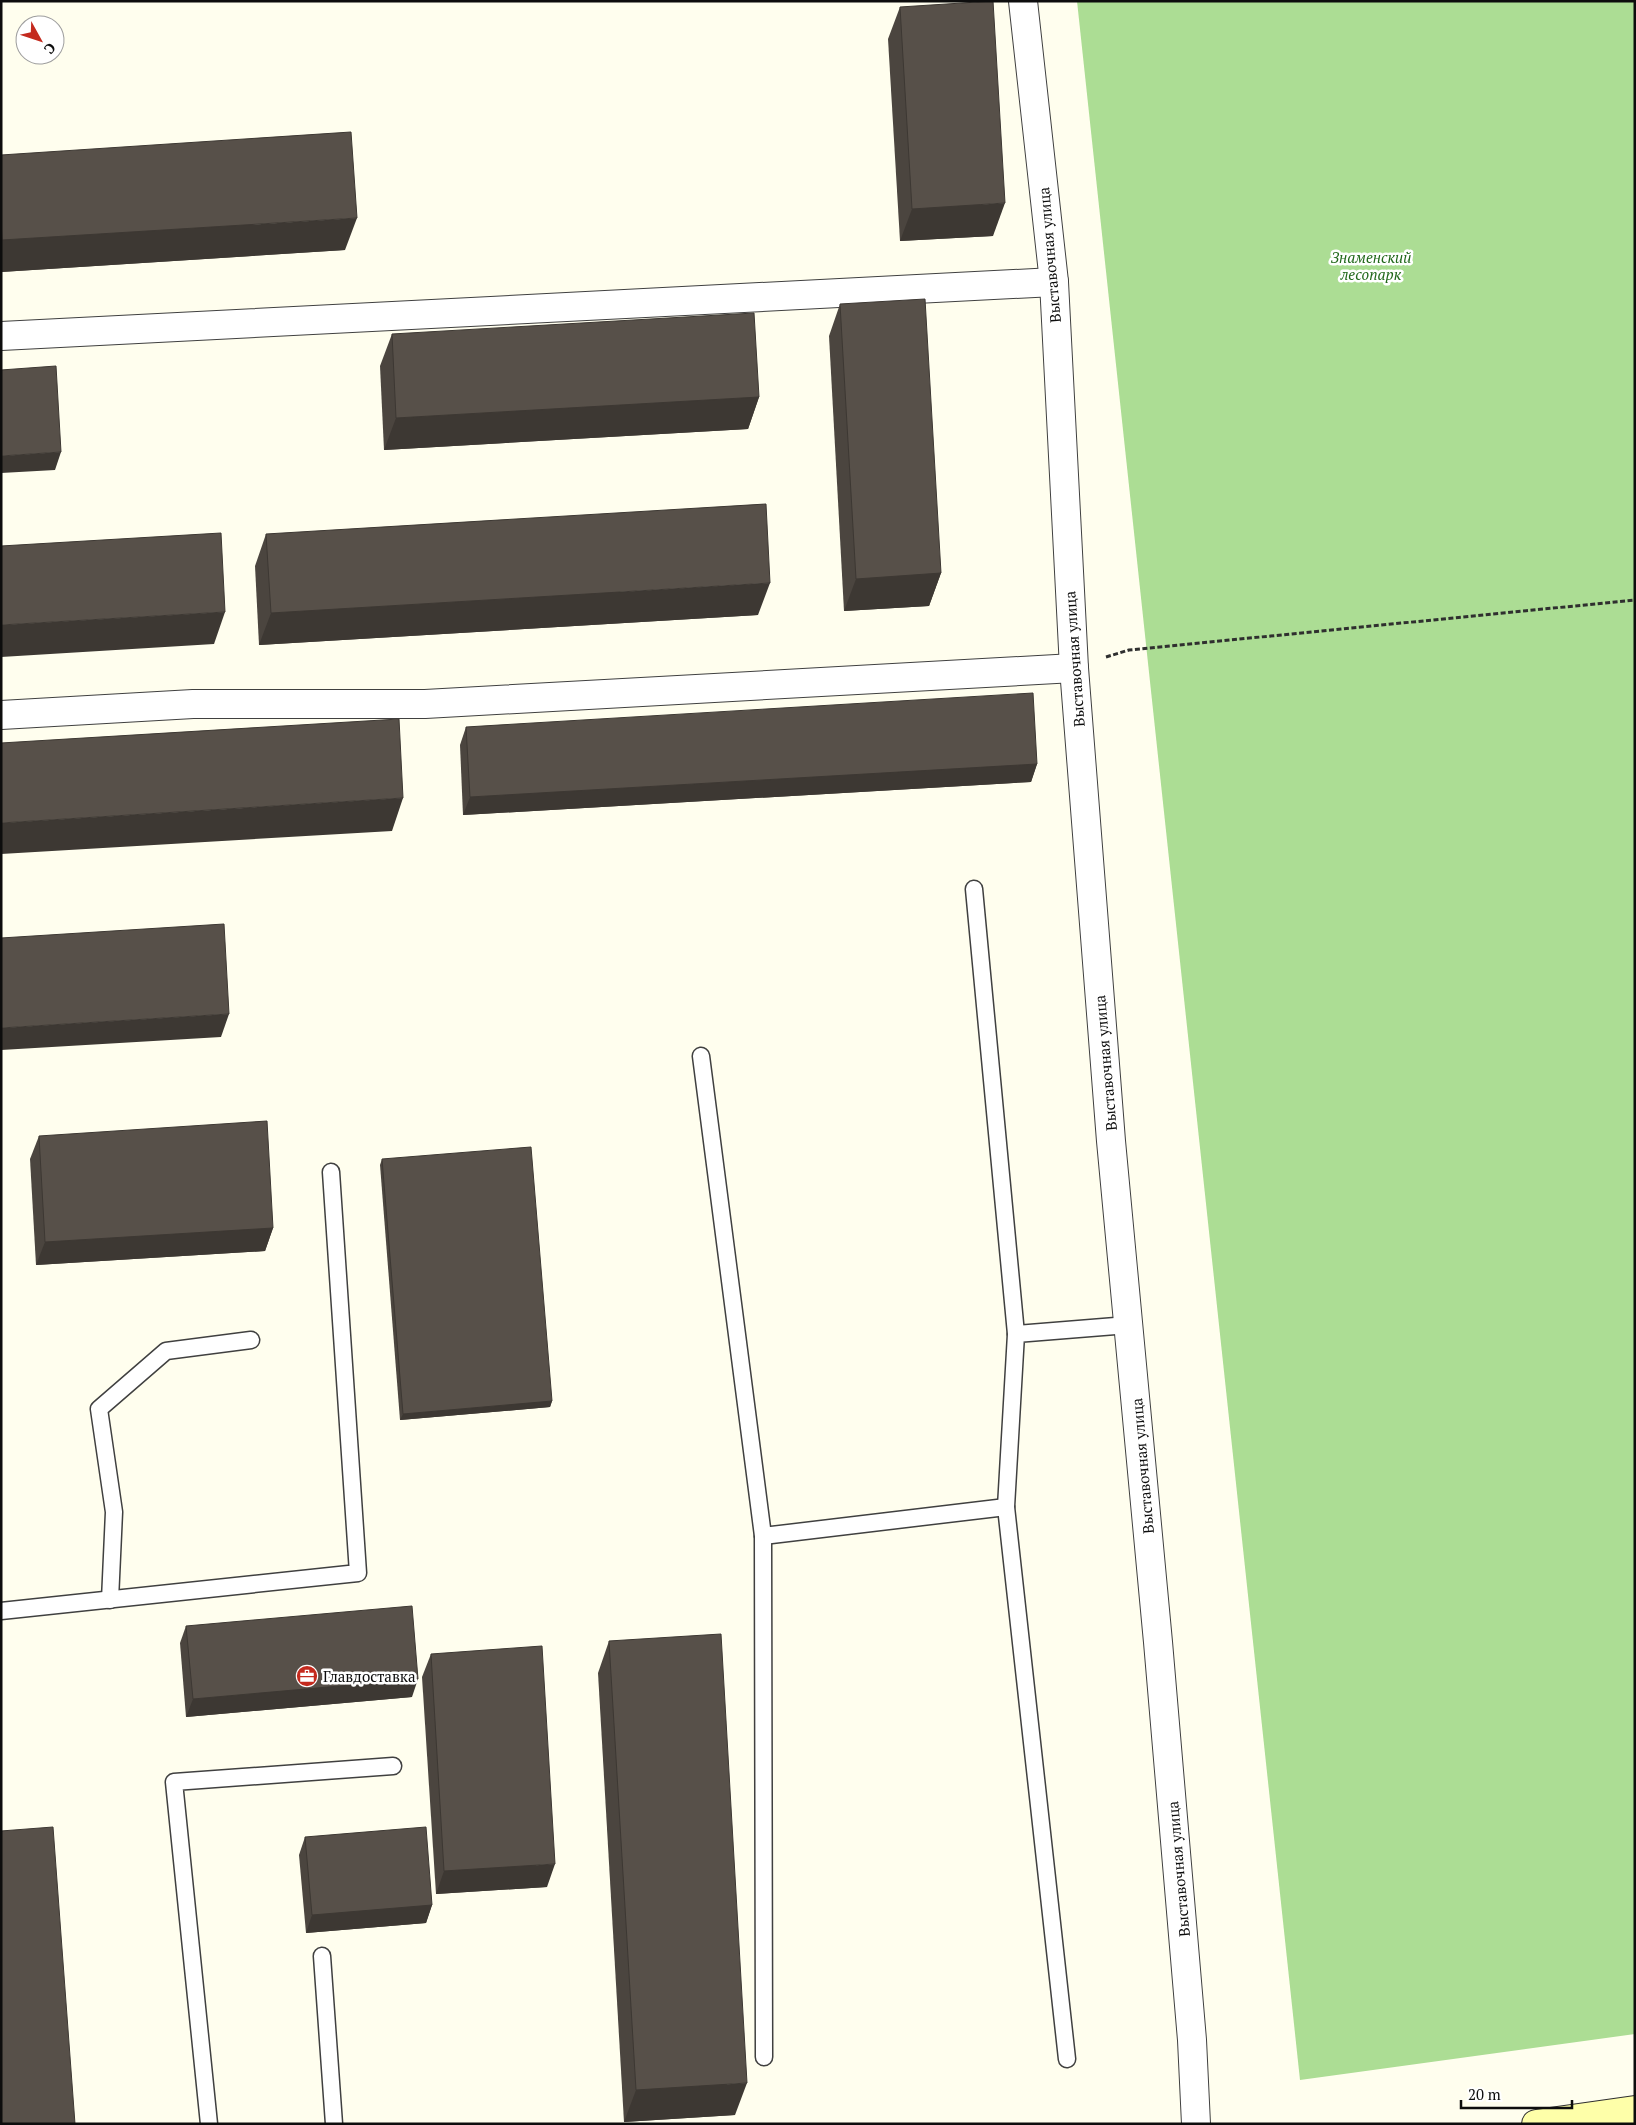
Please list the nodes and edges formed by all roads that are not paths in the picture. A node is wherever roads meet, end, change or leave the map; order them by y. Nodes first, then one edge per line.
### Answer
1 (1023, 1) edge
2 (1054, 282) junction
3 (1, 336) edge
4 (1074, 668) junction
5 (1, 715) edge
6 (974, 889) dead end
7 (701, 1056) dead end
8 (331, 1172) dead end
9 (1128, 1324) junction
10 (1016, 1334) junction
11 (250, 1340) dead end
12 (1006, 1507) junction
13 (763, 1536) junction
14 (110, 1600) junction
15 (1, 1611) edge
16 (393, 1766) dead end
17 (322, 1956) dead end
18 (764, 2058) dead end
19 (1067, 2059) dead end
20 (1635, 2110) edge
21 (209, 2124) edge
22 (334, 2124) edge
23 (1196, 2124) edge
24 (1536, 2124) edge

1 - 2 street, Выставочная улица
2 - 3 street
2 - 4 street, Выставочная улица
4 - 5 street
4 - 9 street, Выставочная улица
6 - 10 lane
7 - 13 lane
8 - 14 lane
9 - 10 lane
9 - 23 street, Выставочная улица
10 - 12 lane
11 - 14 lane
12 - 13 lane
12 - 19 lane
13 - 18 lane
14 - 15 lane
16 - 21 lane
17 - 22 lane
20 - 24 main road

